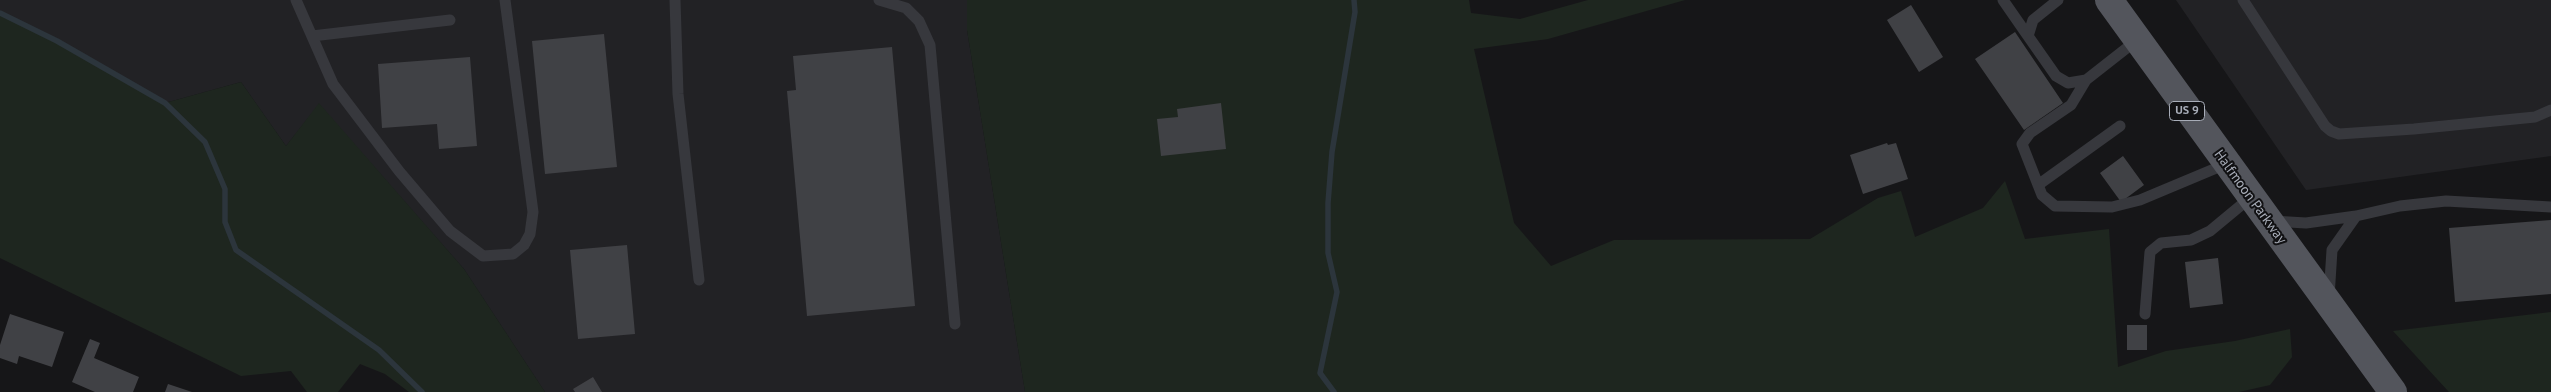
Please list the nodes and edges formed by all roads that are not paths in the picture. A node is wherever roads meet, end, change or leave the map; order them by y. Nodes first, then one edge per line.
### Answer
1 (296, 0) edge
2 (505, 0) edge
3 (676, 0) edge
4 (879, 0) edge
5 (2003, 0) edge
6 (2058, 0) edge
7 (2109, 0) edge
8 (2242, 0) edge
9 (450, 20) dead end
10 (312, 36) junction
11 (2028, 36) junction
12 (2137, 40) junction
13 (2086, 80) junction
14 (2551, 110) edge
15 (2120, 126) dead end
16 (2226, 164) junction
17 (2038, 185) junction
18 (2251, 197) junction
19 (2551, 207) edge
20 (2356, 216) junction
21 (2268, 221) junction
22 (700, 280) dead end
23 (2329, 304) junction
24 (2145, 314) dead end
25 (955, 324) dead end
26 (2393, 392) edge

1 - 10 lane
2 - 10 lane
3 - 22 lane
4 - 25 lane
5 - 11 lane
6 - 11 lane
7 - 12 main road, Halfmoon Parkway / US 9
8 - 14 lane
9 - 10 lane
11 - 13 lane
12 - 13 lane
12 - 16 main road, Halfmoon Parkway / US 9
13 - 17 lane
15 - 17 lane
16 - 17 lane
16 - 18 main road, Halfmoon Parkway / US 9
18 - 21 main road, Halfmoon Parkway / US 9
18 - 24 lane
19 - 20 lane
20 - 21 lane
20 - 23 lane
21 - 23 main road, Halfmoon Parkway / US 9
23 - 26 main road, Halfmoon Parkway / US 9

